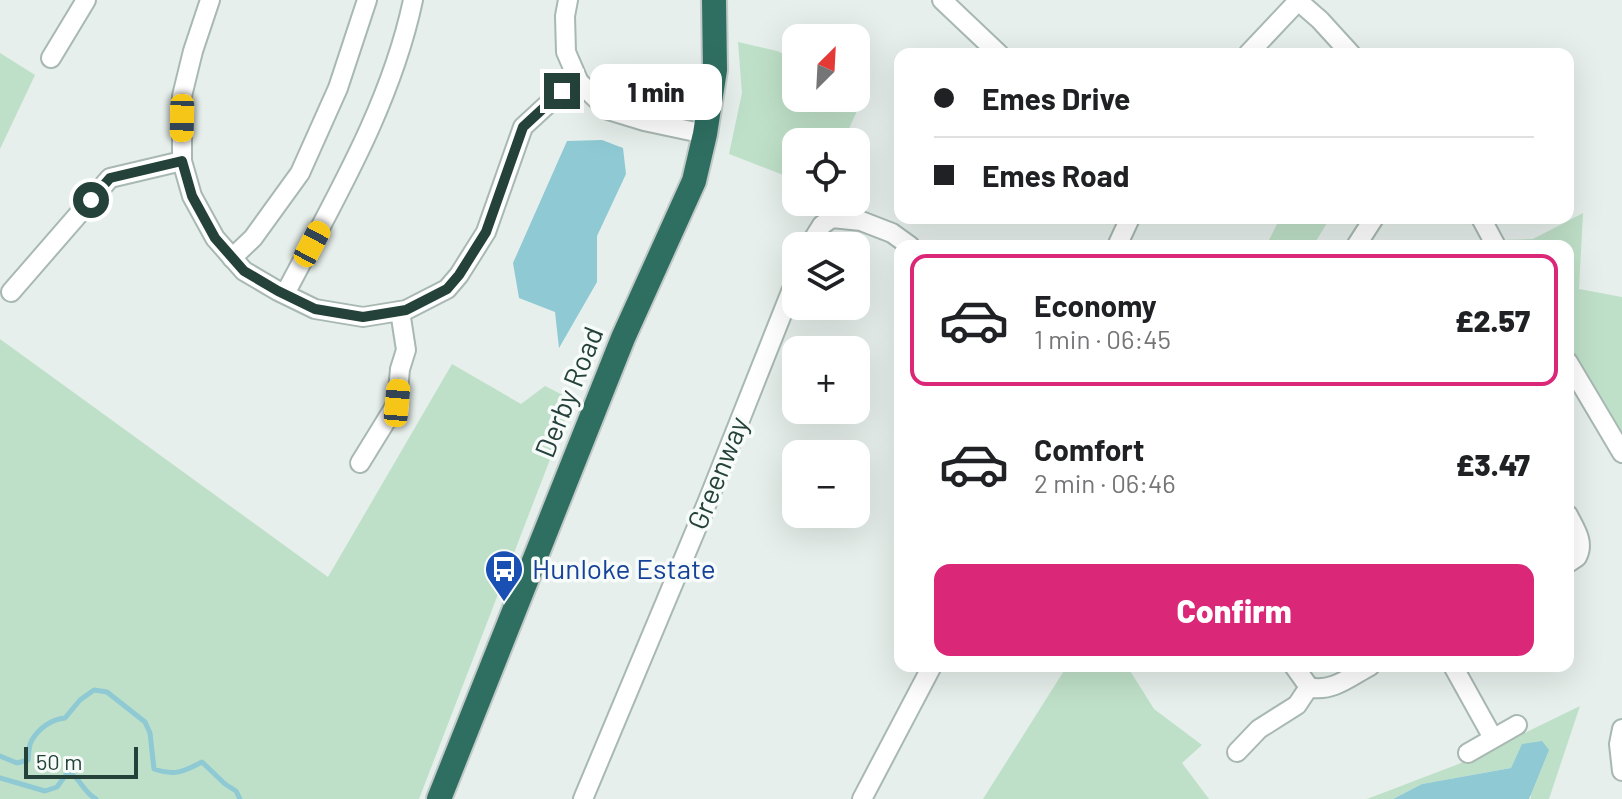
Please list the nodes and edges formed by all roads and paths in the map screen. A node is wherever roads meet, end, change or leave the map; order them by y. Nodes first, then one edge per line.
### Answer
1 (86, 0) edge
2 (210, 0) edge
3 (367, 0) edge
4 (413, 0) edge
5 (568, 0) edge
6 (714, 0) edge
7 (942, 0) edge
8 (1298, 0) edge
9 (993, 48) edge
10 (1254, 48) edge
11 (1346, 48) edge
12 (51, 58) dead end
13 (579, 82) junction
14 (705, 134) junction
15 (182, 161) junction
16 (818, 232) edge
17 (902, 240) edge
18 (232, 258) junction
19 (11, 292) dead end
20 (285, 294) junction
21 (400, 311) junction
22 (782, 314) edge
23 (1574, 372) edge
24 (1622, 453) edge
25 (360, 463) dead end
26 (1574, 526) edge
27 (1574, 559) edge
28 (929, 672) edge
29 (1298, 672) edge
30 (1359, 672) edge
31 (1456, 672) edge
32 (1309, 687) junction
33 (1517, 725) dead end
34 (1622, 729) edge
35 (1493, 738) junction
36 (1237, 752) dead end
37 (1468, 753) dead end
38 (1622, 771) edge
39 (440, 799) edge
40 (583, 799) edge
41 (862, 799) edge

1 - 12 street
2 - 15 street
3 - 18 street
4 - 20 street
5 - 13 street
6 - 14 highway, Derby Road
7 - 9 street
8 - 10 street
8 - 11 street
13 - 14 street
13 - 21 street
14 - 39 highway, Derby Road
15 - 18 street
15 - 19 street
16 - 17 street
18 - 20 street
20 - 21 street
21 - 25 street
22 - 40 street, Greenway
23 - 24 street
26 - 27 street
28 - 41 street
29 - 32 street
30 - 32 street
31 - 35 street
32 - 36 street
33 - 35 street
34 - 38 street
35 - 37 street

